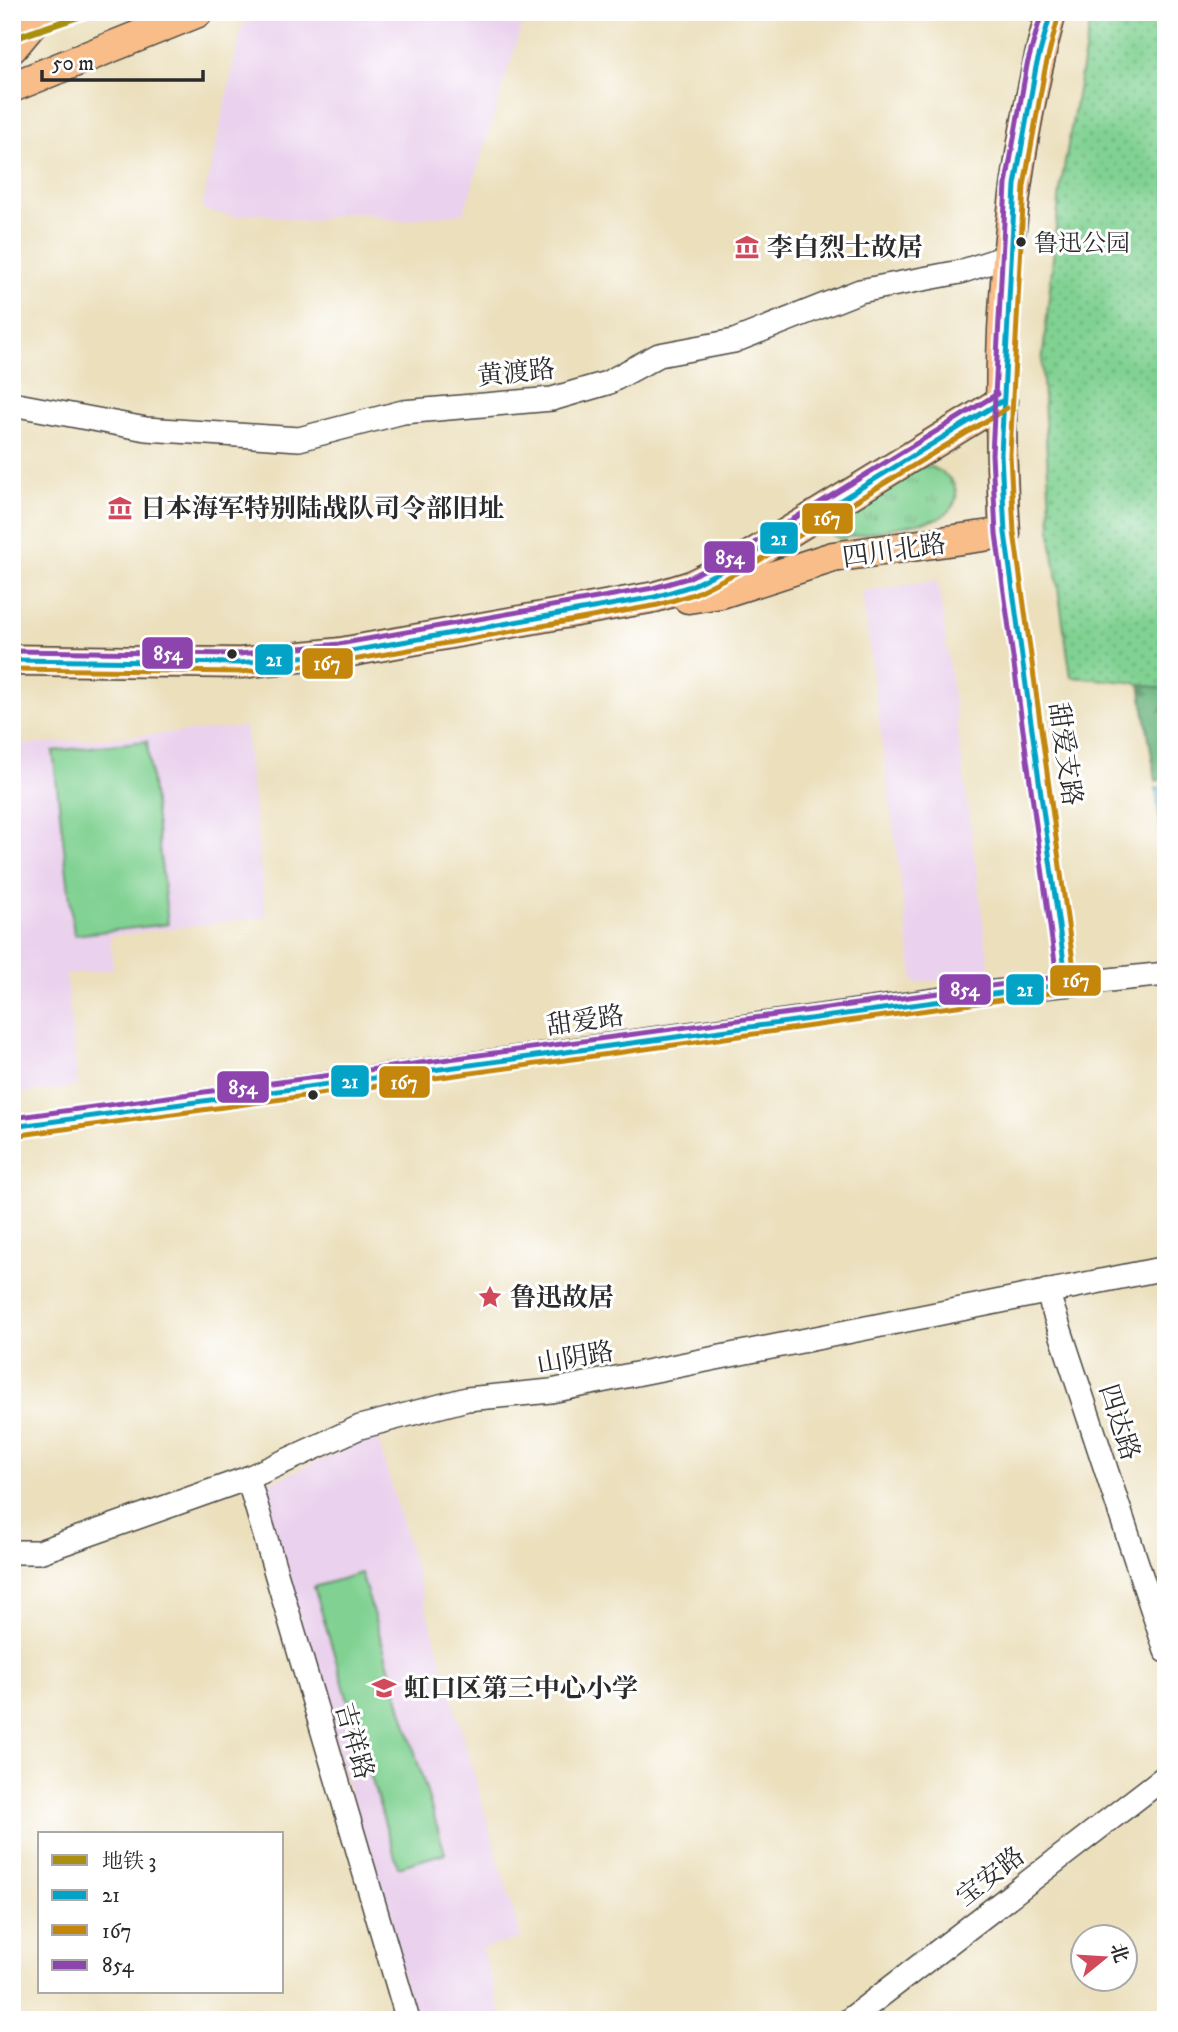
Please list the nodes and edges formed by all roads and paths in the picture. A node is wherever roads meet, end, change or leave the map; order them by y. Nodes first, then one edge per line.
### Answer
1 (42, 12) edge
2 (198, 12) edge
3 (1051, 12) edge
4 (12, 48) edge
5 (12, 87) edge
6 (1009, 256) junction
7 (1002, 401) junction
8 (12, 404) edge
9 (808, 517) junction
10 (1005, 533) junction
11 (833, 557) junction
12 (655, 597) junction
13 (12, 660) edge
14 (1166, 975) edge
15 (1067, 984) junction
16 (12, 1127) edge
17 (1166, 1268) edge
18 (1047, 1291) junction
19 (248, 1478) junction
20 (12, 1552) edge
21 (1166, 1651) edge
22 (1166, 1776) edge
23 (408, 2020) edge
24 (849, 2020) edge

1 - 4 main road
2 - 5 main road
3 - 6 main road
6 - 7 main road
6 - 8 street, 黄渡路
7 - 9 main road, 四川北路
7 - 10 main road
9 - 11 main road
9 - 12 main road, 四川北路
10 - 11 main road, 四川北路
10 - 15 street, 甜爱支路
11 - 12 main road, 四川北路
12 - 13 main road, 四川北路
14 - 15 street, 甜爱路
15 - 16 street, 甜爱路
17 - 18 street, 山阴路
18 - 19 street, 山阴路
18 - 21 street, 四达路
19 - 20 street, 山阴路
19 - 23 street, 吉祥路
22 - 24 street, 宝安路

